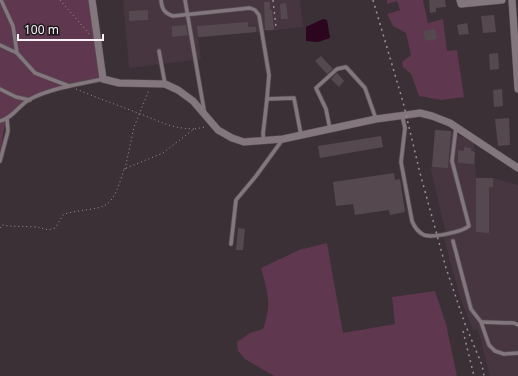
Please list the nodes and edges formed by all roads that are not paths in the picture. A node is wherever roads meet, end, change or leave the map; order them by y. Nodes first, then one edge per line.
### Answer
1 (2, 0) edge
2 (92, 0) edge
3 (161, 0) edge
4 (185, 0) edge
5 (460, 0) edge
6 (502, 0) edge
7 (512, 0) edge
8 (187, 14) junction
9 (0, 45) edge
10 (159, 52) dead end
11 (17, 53) junction
12 (103, 79) junction
13 (165, 84) junction
14 (68, 86) junction
15 (518, 88) edge
16 (0, 89) edge
17 (267, 99) junction
18 (30, 100) junction
19 (204, 113) junction
20 (402, 115) junction
21 (7, 119) junction
22 (376, 119) junction
23 (0, 120) edge
24 (456, 127) junction
25 (330, 129) junction
26 (301, 135) junction
27 (283, 139) junction
28 (264, 141) junction
29 (0, 161) edge
30 (518, 168) edge
31 (453, 241) dead end
32 (231, 244) dead end
33 (481, 322) junction
34 (518, 325) edge
35 (518, 353) edge

1 - 11 lane
2 - 12 street
3 - 8 lane
4 - 8 lane
5 - 6 street
7 - 15 street
8 - 17 lane
8 - 19 lane
9 - 11 lane
10 - 13 lane
11 - 14 lane
12 - 13 street
12 - 14 lane
13 - 19 street
14 - 18 lane
16 - 18 lane
17 - 26 lane
17 - 28 lane
18 - 21 lane
19 - 28 street
20 - 22 street
20 - 24 street
20 - 24 lane
21 - 23 lane
21 - 29 lane
22 - 25 street
22 - 25 lane
24 - 30 street
25 - 26 street
26 - 27 street
27 - 28 street
27 - 32 lane
31 - 33 lane
33 - 34 lane
33 - 35 lane

